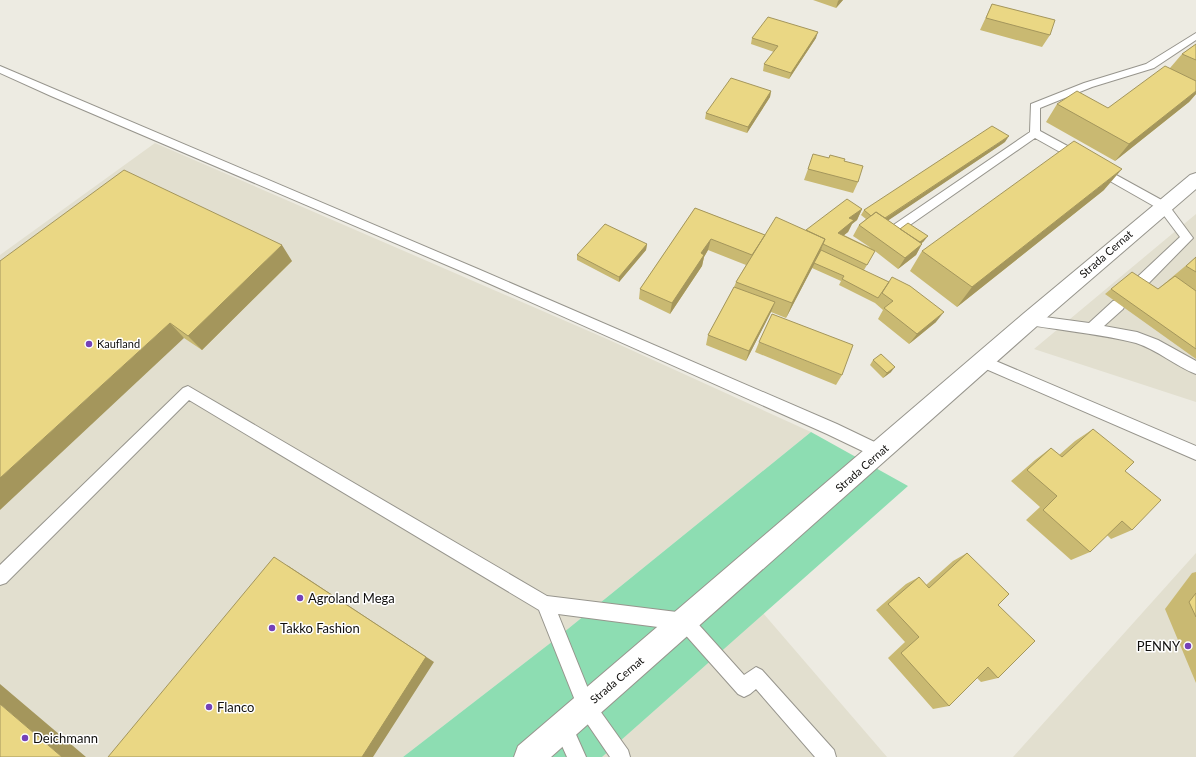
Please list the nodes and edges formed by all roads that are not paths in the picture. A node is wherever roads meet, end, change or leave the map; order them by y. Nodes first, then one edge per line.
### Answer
1 (1196, 36) edge
2 (0, 69) edge
3 (1035, 132) junction
4 (1196, 179) edge
5 (1163, 206) junction
6 (893, 231) edge
7 (1191, 238) edge
8 (1196, 246) edge
9 (1137, 286) edge
10 (1118, 305) dead end
11 (1030, 320) junction
12 (1092, 329) junction
13 (984, 362) junction
14 (1196, 368) edge
15 (880, 452) junction
16 (1196, 453) edge
17 (0, 577) edge
18 (545, 604) junction
19 (685, 622) junction
20 (586, 706) junction
21 (563, 728) junction
22 (529, 757) edge
23 (576, 757) edge
24 (621, 757) edge
25 (827, 757) edge

1 - 3 lane
2 - 15 lane
3 - 5 lane
3 - 6 lane
4 - 5 main road, Strada Cernat
5 - 7 lane
5 - 11 main road, Strada Cernat
7 - 8 lane
7 - 9 lane
10 - 12 lane
11 - 12 lane
11 - 13 main road, Strada Cernat
12 - 14 lane
13 - 15 main road, Strada Cernat
13 - 16 lane
15 - 19 main road, Strada Cernat
17 - 18 lane
18 - 19 lane
18 - 20 lane
19 - 20 main road, Strada Cernat
19 - 25 lane
20 - 21 main road, Strada Cernat
20 - 24 lane
21 - 22 main road, Strada Cernat
21 - 23 lane

